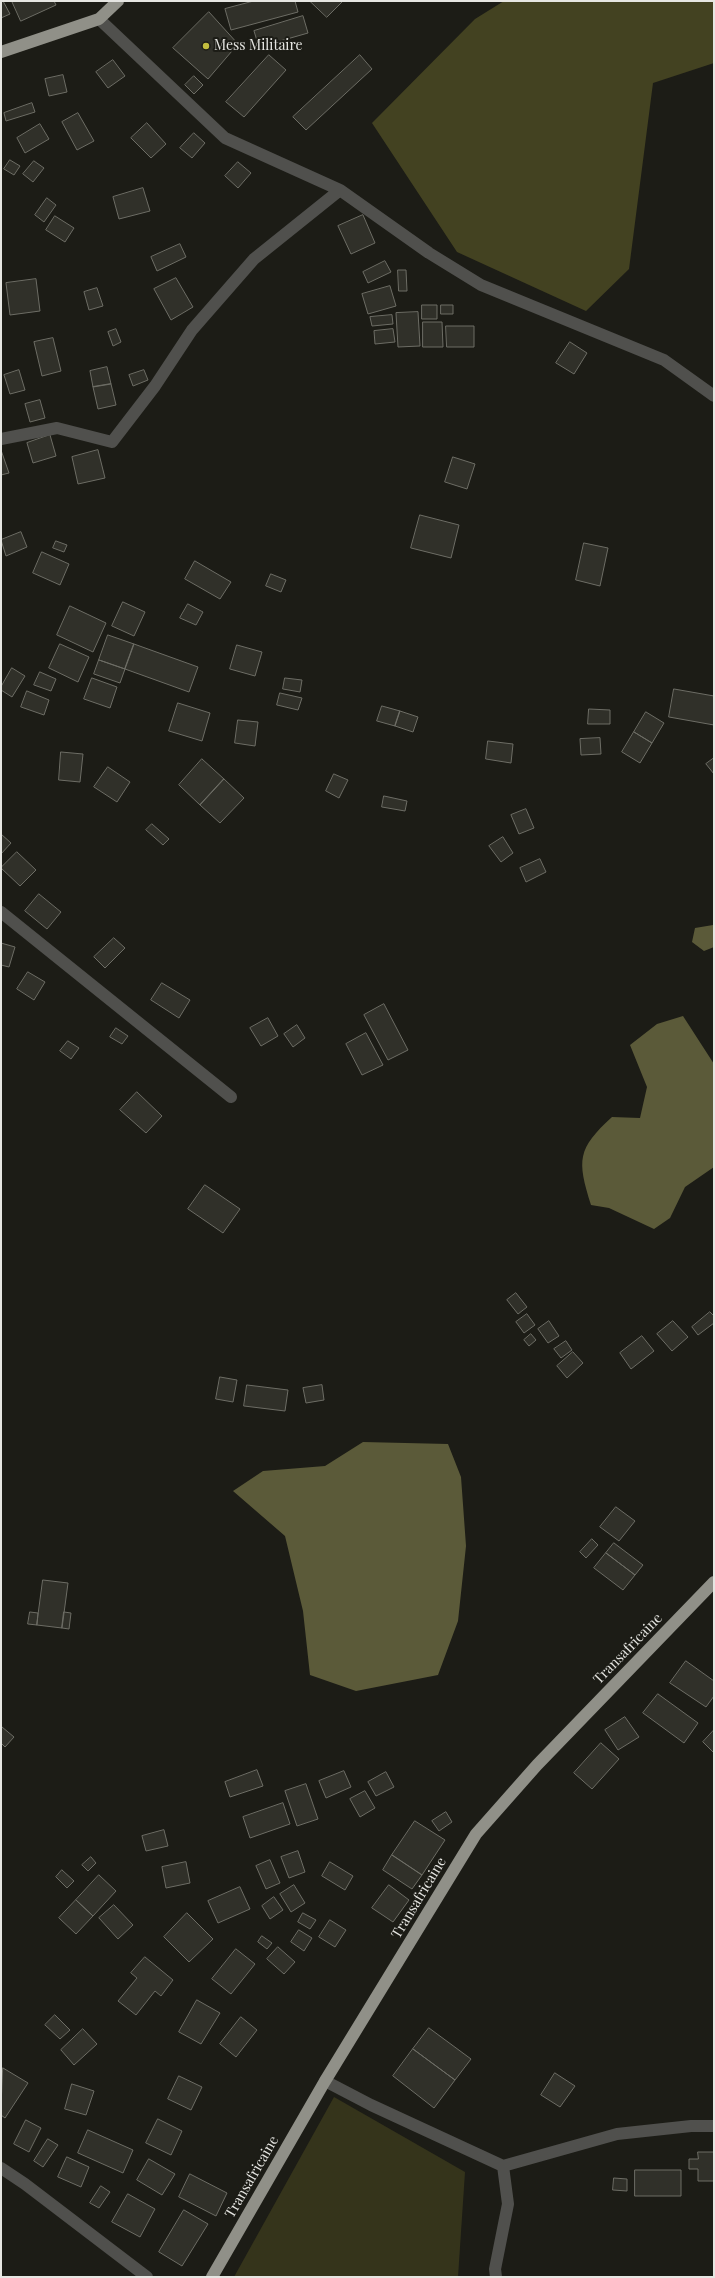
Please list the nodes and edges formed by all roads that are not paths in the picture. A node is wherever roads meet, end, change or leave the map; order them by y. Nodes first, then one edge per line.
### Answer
1 (118, 1) edge
2 (99, 19) junction
3 (1, 52) edge
4 (340, 190) junction
5 (714, 396) edge
6 (1, 439) edge
7 (1, 912) edge
8 (231, 1097) dead end
9 (714, 1582) edge
10 (325, 2081) junction
11 (714, 2126) edge
12 (503, 2166) junction
13 (1, 2168) edge
14 (147, 2277) edge
15 (212, 2277) edge
16 (496, 2277) edge

1 - 2 highway
2 - 3 highway
2 - 4 street
4 - 5 street
4 - 6 street
7 - 8 street
9 - 10 highway, Transafricaine
10 - 12 street
10 - 15 highway, Transafricaine
11 - 12 street
12 - 16 street
13 - 14 street

